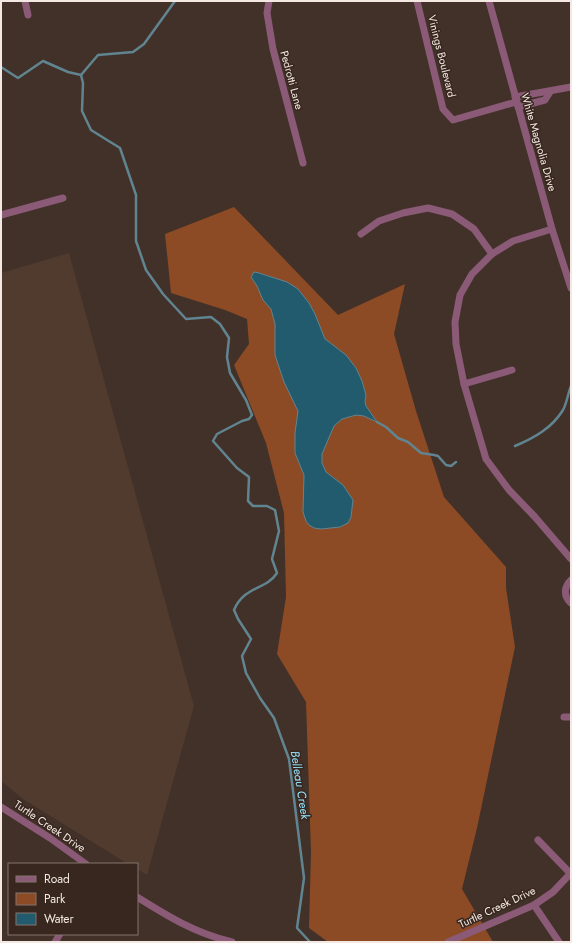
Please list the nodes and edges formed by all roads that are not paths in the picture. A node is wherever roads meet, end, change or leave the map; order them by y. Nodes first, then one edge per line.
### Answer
1 (25, 1) edge
2 (269, 1) edge
3 (417, 1) edge
4 (489, 1) edge
5 (28, 15) dead end
6 (571, 87) edge
7 (516, 102) junction
8 (303, 163) dead end
9 (63, 198) dead end
10 (1, 215) edge
11 (552, 229) junction
12 (361, 234) dead end
13 (492, 254) junction
14 (571, 288) edge
15 (512, 370) dead end
16 (464, 384) junction
17 (571, 558) edge
18 (571, 580) edge
19 (571, 603) edge
20 (1, 807) edge
21 (538, 840) dead end
22 (85, 863) edge
23 (571, 873) edge
24 (138, 898) edge
25 (534, 905) junction
26 (232, 942) edge
27 (448, 942) edge
28 (559, 942) edge

1 - 5 street
2 - 8 street, Pedrotti Lane
3 - 7 street, Vinings Boulevard
4 - 7 street, White Magnolia Drive
6 - 7 street
7 - 11 street, White Magnolia Drive
9 - 10 street
11 - 13 street
11 - 14 street, White Magnolia Drive
12 - 13 street
13 - 16 street
15 - 16 street
16 - 17 street
18 - 19 street
20 - 22 street, Turtle Creek Drive
21 - 23 street
23 - 25 street, Turtle Creek Drive
24 - 26 street
25 - 27 street, Turtle Creek Drive
25 - 28 street

